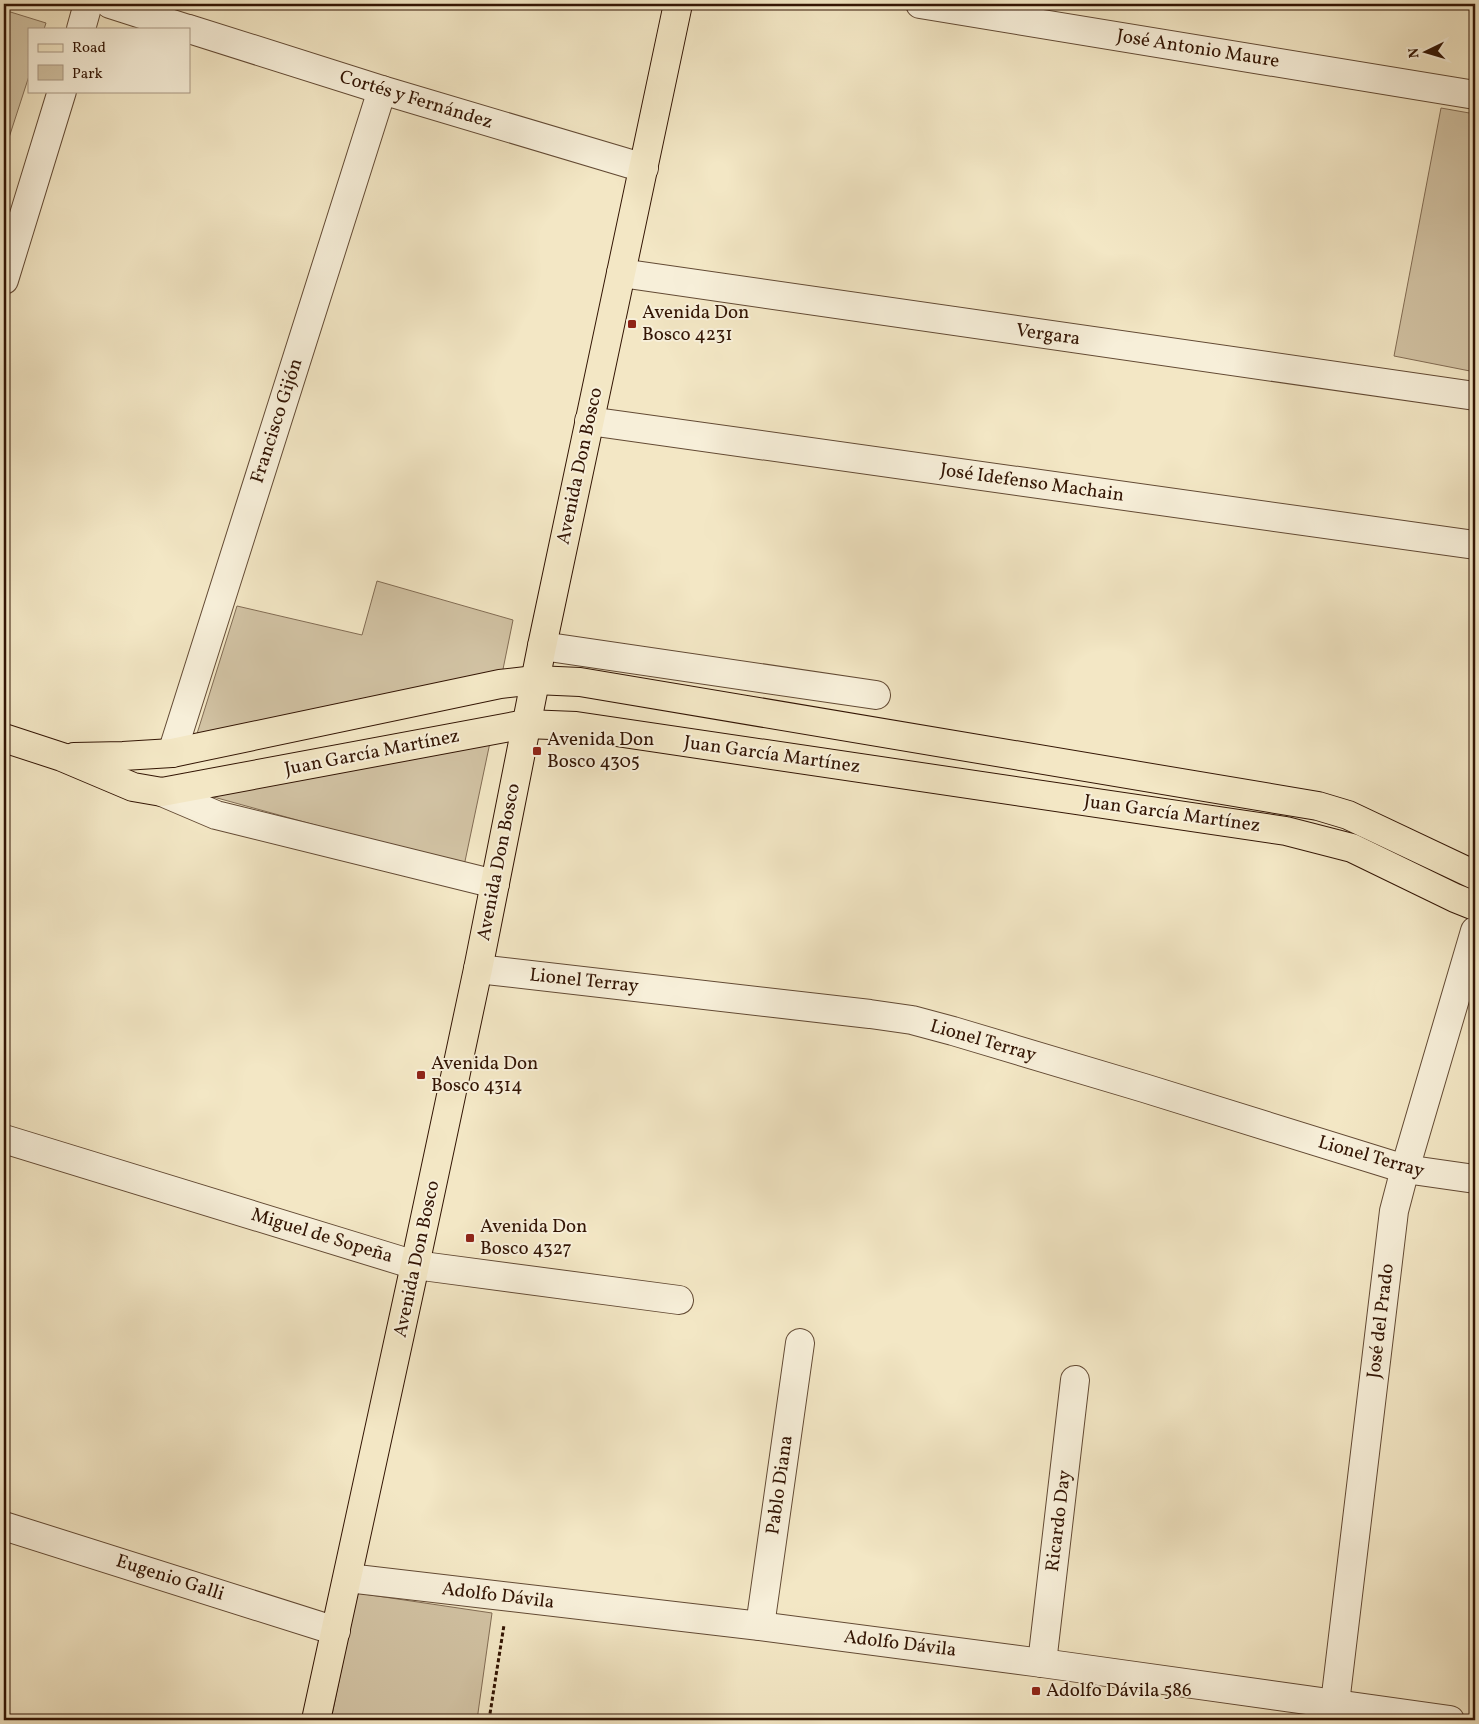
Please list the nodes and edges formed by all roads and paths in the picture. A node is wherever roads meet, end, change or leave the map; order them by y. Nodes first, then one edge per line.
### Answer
1 (88, 4) edge
2 (110, 4) edge
3 (678, 4) edge
4 (920, 4) edge
5 (81, 28) edge
6 (186, 28) edge
7 (190, 29) edge
8 (382, 90) junction
9 (62, 92) edge
10 (1475, 95) edge
11 (644, 168) junction
12 (621, 273) junction
13 (4, 280) edge
14 (1475, 396) edge
15 (589, 421) junction
16 (1475, 545) edge
17 (542, 646) junction
18 (535, 680) junction
19 (876, 695) dead end
20 (526, 724) junction
21 (4, 738) edge
22 (172, 752) junction
23 (62, 757) junction
24 (162, 792) junction
25 (1475, 875) edge
26 (495, 884) junction
27 (1475, 906) edge
28 (1475, 931) edge
29 (478, 969) junction
30 (4, 1139) edge
31 (1405, 1169) junction
32 (1475, 1180) edge
33 (416, 1265) junction
34 (679, 1300) dead end
35 (800, 1343) dead end
36 (1075, 1380) dead end
37 (4, 1526) edge
38 (348, 1578) junction
39 (509, 1597) junction
40 (760, 1626) junction
41 (336, 1631) junction
42 (1042, 1663) junction
43 (1335, 1713) edge
44 (316, 1720) edge
45 (489, 1720) edge
46 (1450, 1720) edge

1 - 5 street
2 - 6 street, Cortés y Fernández
3 - 11 main road, Avenida Don Bosco
4 - 10 street, José Antonio Maure
7 - 8 street, Cortés y Fernández
8 - 11 street, Cortés y Fernández
8 - 22 street, Francisco Gijón
9 - 13 street
11 - 12 main road, Avenida Don Bosco
12 - 14 street, Vergara
12 - 15 main road, Avenida Don Bosco
15 - 16 street, José Idefenso Machain
15 - 17 main road, Avenida Don Bosco
17 - 18 main road, Avenida Don Bosco
17 - 19 street
18 - 20 main road, Avenida Don Bosco
18 - 22 main road, Juan García Martínez
18 - 25 main road, Juan García Martínez
20 - 24 main road, Juan García Martínez
20 - 26 main road, Avenida Don Bosco
20 - 27 main road, Juan García Martínez
21 - 23 main road, Juan García Martínez
22 - 23 main road, Juan García Martínez
23 - 24 main road, Juan García Martínez
24 - 26 street
26 - 29 main road, Avenida Don Bosco
28 - 31 street, José del Prado
29 - 31 street, Lionel Terray
29 - 33 main road, Avenida Don Bosco
30 - 33 street, Miguel de Sopeña
31 - 32 street, Lionel Terray
31 - 43 street, José del Prado
33 - 34 street, Miguel de Sopeña
33 - 38 main road, Avenida Don Bosco
35 - 40 street, Pablo Diana
36 - 42 street, Ricardo Day
37 - 41 street, Eugenio Galli
38 - 39 street, Adolfo Dávila
38 - 41 main road, Avenida Don Bosco
39 - 40 street, Adolfo Dávila
39 - 45 path
40 - 42 street, Adolfo Dávila
41 - 44 main road, Avenida Don Bosco
42 - 43 street, Adolfo Dávila
43 - 46 street, Adolfo Dávila

